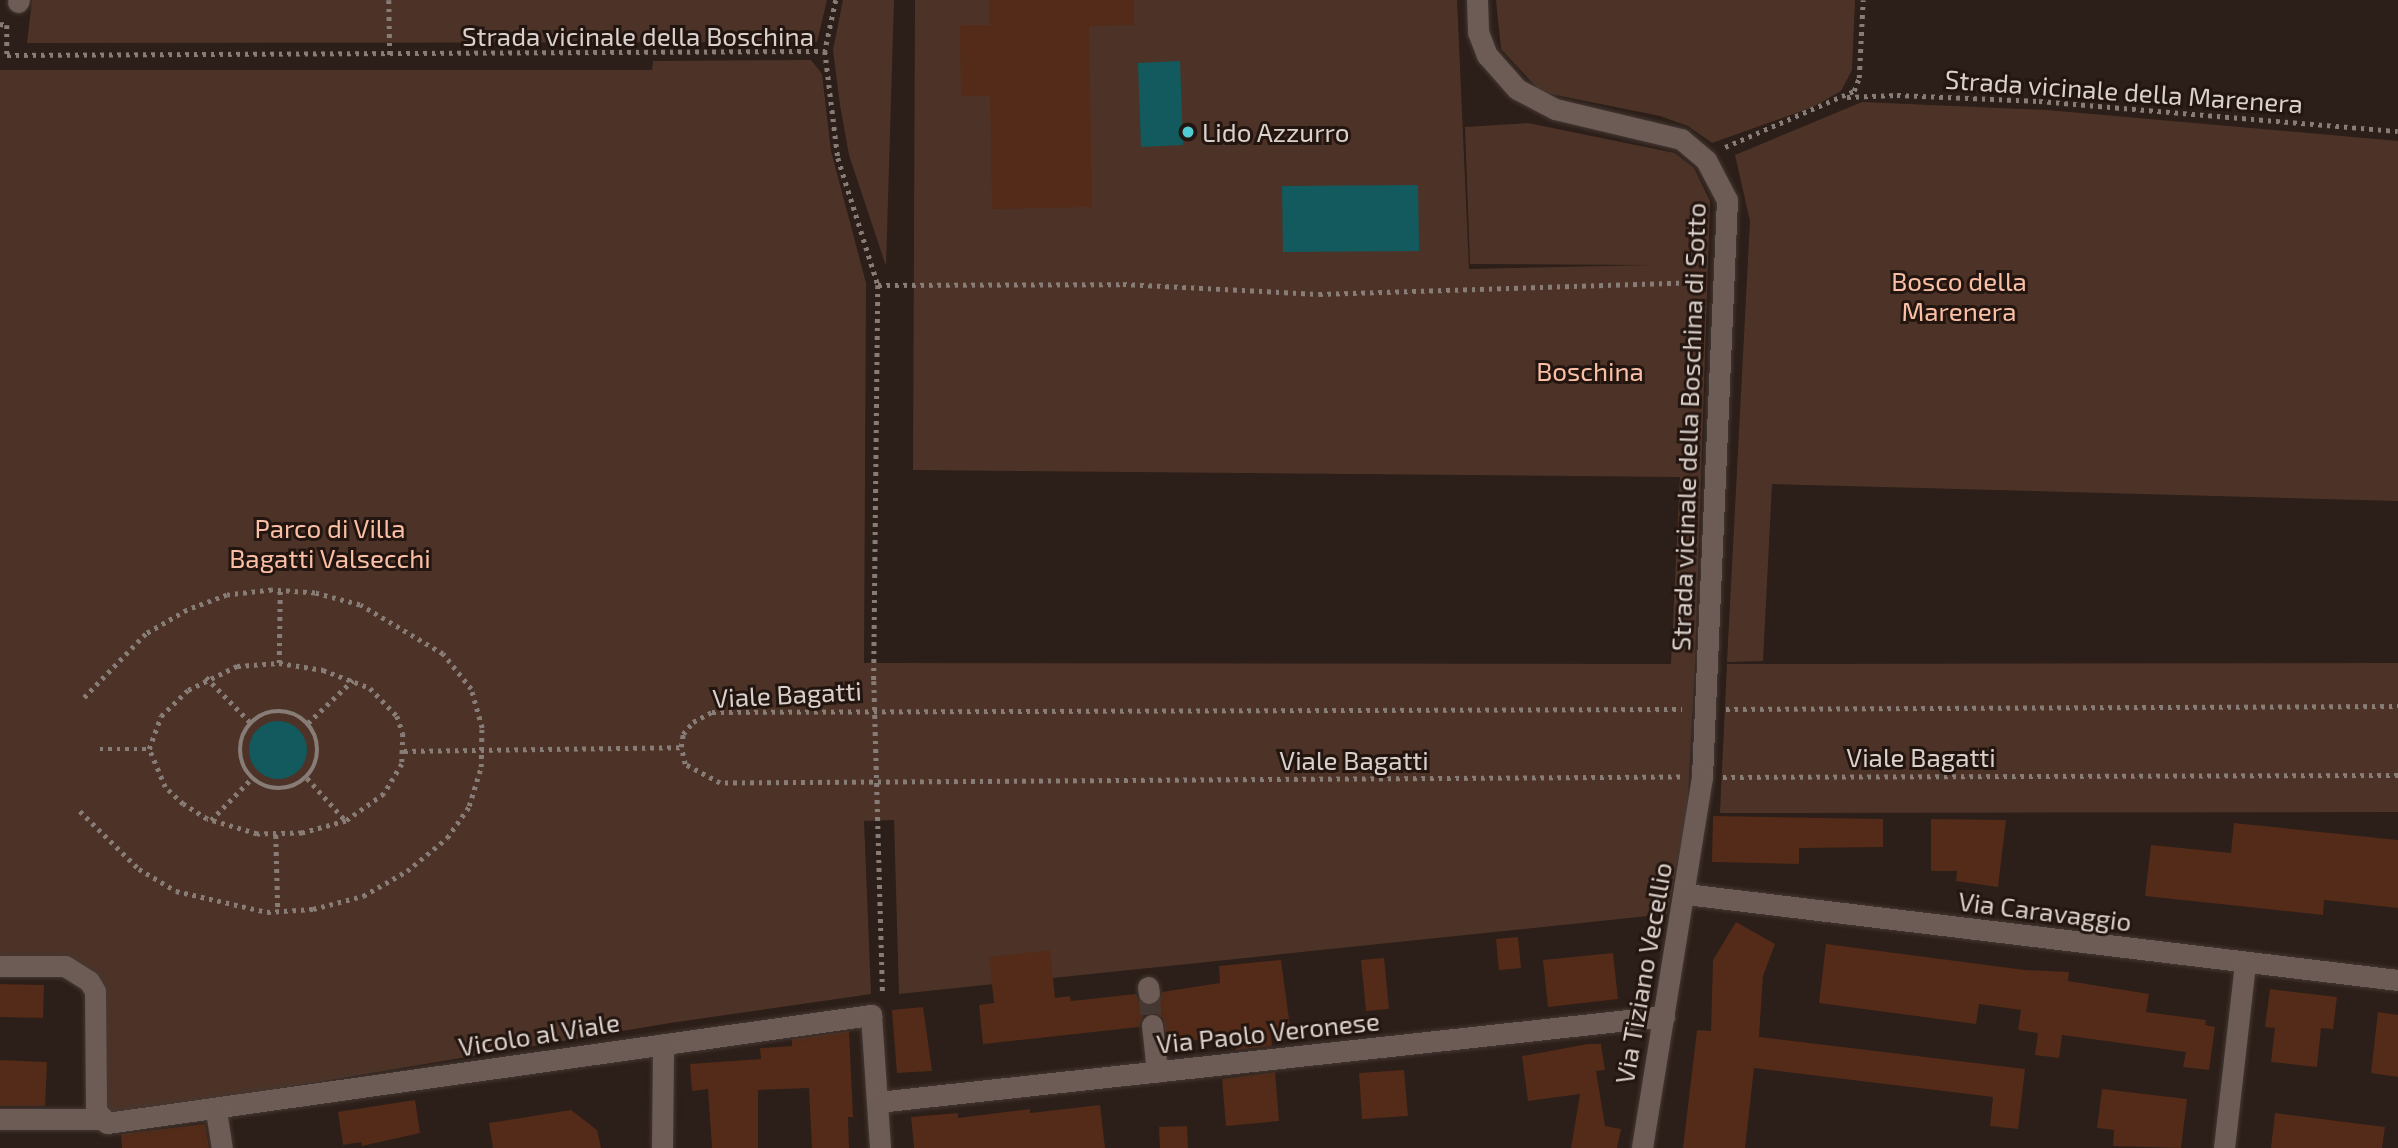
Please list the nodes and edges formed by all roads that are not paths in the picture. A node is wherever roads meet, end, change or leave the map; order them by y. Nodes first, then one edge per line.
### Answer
1 (1477, 0) edge
2 (1706, 709) joint
3 (1686, 894) junction
4 (2245, 962) junction
5 (0, 966) edge
6 (2398, 980) edge
7 (1664, 1016) junction
8 (1152, 1025) tunnel mouth
9 (663, 1044) junction
10 (1157, 1072) junction
11 (878, 1102) junction
12 (216, 1111) junction
13 (0, 1119) edge
14 (99, 1119) junction
15 (222, 1148) edge
16 (662, 1148) edge
17 (880, 1148) edge
18 (1642, 1148) edge
19 (2224, 1148) edge

1 - 2 street, Strada vicinale della Boschina di Sotto
2 - 3 street, Via Tiziano Vecellio
3 - 4 street, Via Caravaggio
3 - 7 street, Via Tiziano Vecellio
4 - 6 street, Via Caravaggio
4 - 19 street
5 - 14 street
7 - 10 street, Via Paolo Veronese
7 - 18 street, Via Tiziano Vecellio
8 - 10 street
9 - 11 street, Vicolo al Viale
9 - 12 street, Vicolo al Viale
9 - 16 street
10 - 11 street, Via Paolo Veronese
11 - 17 street
12 - 14 street, Vicolo al Viale
12 - 15 street
13 - 14 street, Vicolo al Viale

